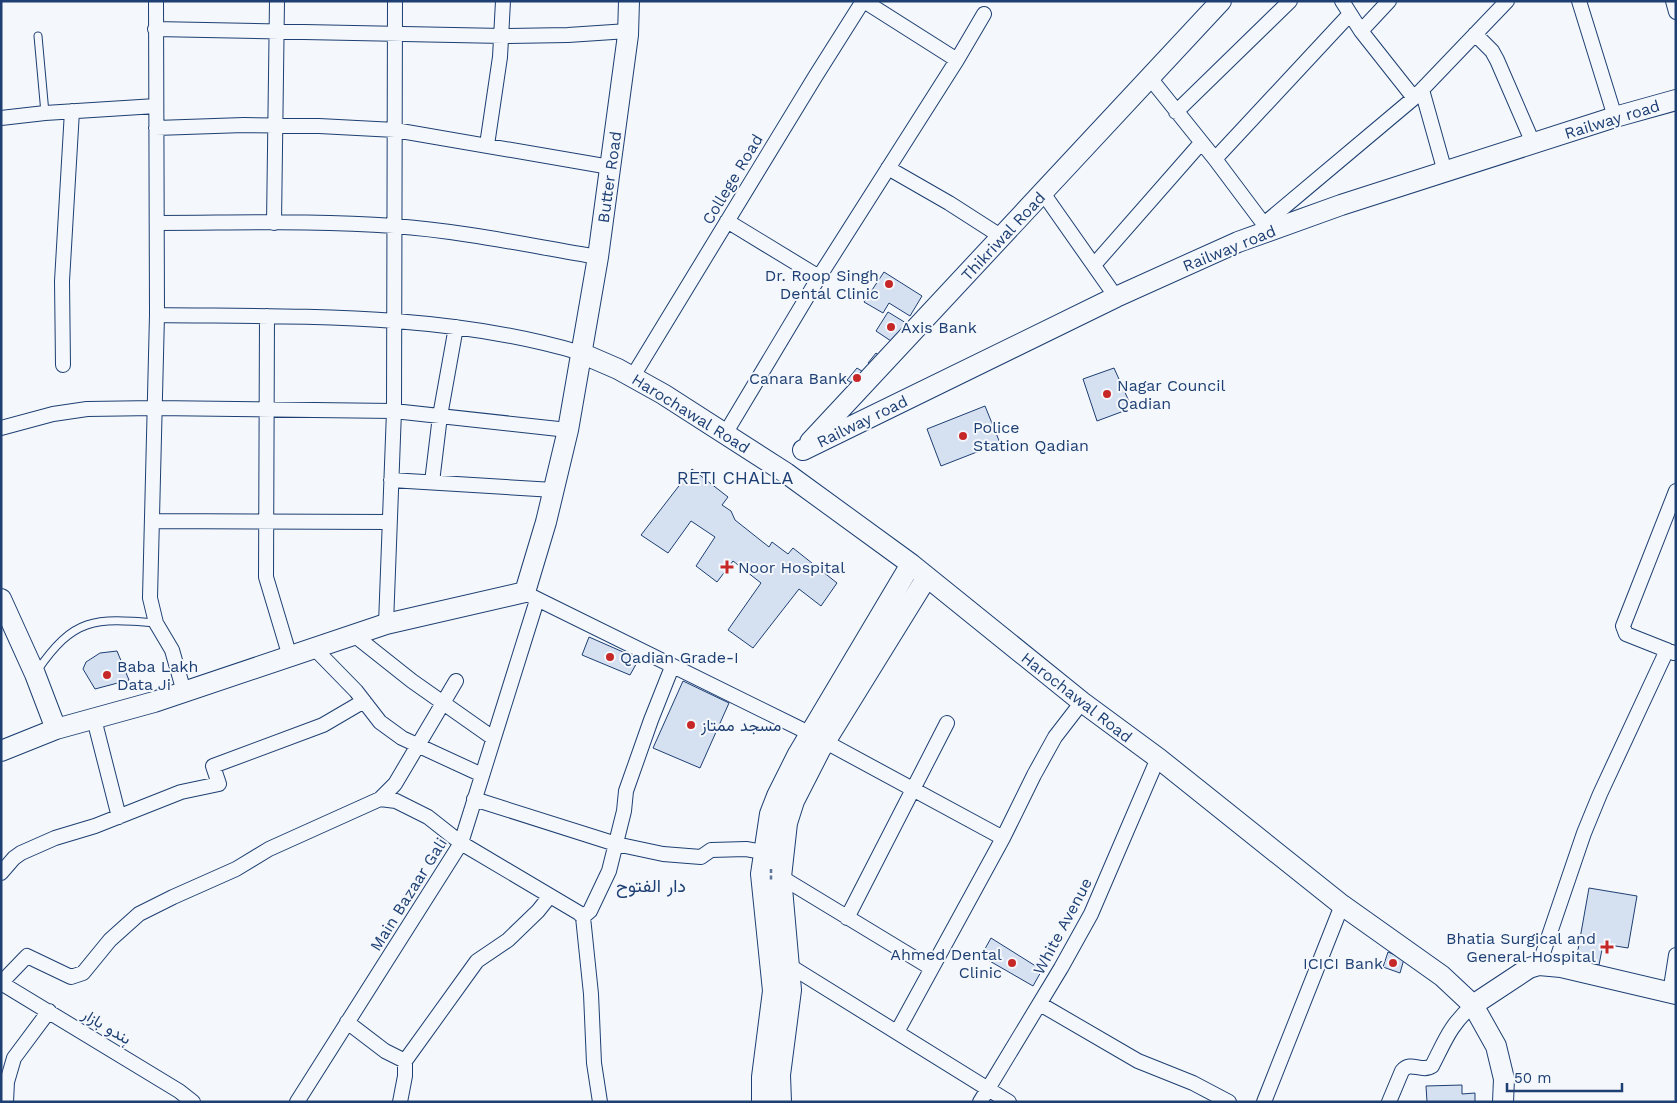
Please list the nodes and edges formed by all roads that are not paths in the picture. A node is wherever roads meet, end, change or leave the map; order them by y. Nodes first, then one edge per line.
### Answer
1 (156, 1) edge
2 (277, 1) edge
3 (395, 1) edge
4 (503, 1) edge
5 (630, 1) edge
6 (863, 1) edge
7 (1220, 1) edge
8 (1290, 1) edge
9 (1342, 1) edge
10 (1389, 1) edge
11 (1507, 1) edge
12 (1673, 1) edge
13 (1582, 2) edge
14 (1676, 12) edge
15 (984, 14) dead end
16 (1350, 14) junction
17 (155, 29) junction
18 (276, 31) junction
19 (628, 31) junction
20 (1361, 31) junction
21 (395, 33) junction
22 (1476, 34) junction
23 (38, 36) dead end
24 (503, 36) junction
25 (957, 60) junction
26 (1150, 78) junction
27 (1418, 94) junction
28 (1676, 100) edge
29 (156, 106) junction
30 (72, 111) junction
31 (1176, 112) junction
32 (45, 113) junction
33 (1615, 117) junction
34 (1, 118) edge
35 (275, 126) junction
36 (156, 128) junction
37 (395, 130) junction
38 (1201, 143) junction
39 (1533, 144) junction
40 (487, 145) junction
41 (1215, 159) junction
42 (610, 167) junction
43 (888, 168) junction
44 (1445, 172) junction
45 (1043, 193) junction
46 (727, 221) junction
47 (158, 223) junction
48 (274, 223) junction
49 (394, 226) junction
50 (1266, 228) junction
51 (1002, 237) junction
52 (598, 257) junction
53 (1094, 265) junction
54 (819, 277) junction
55 (1116, 297) junction
56 (158, 315) junction
57 (267, 316) junction
58 (394, 320) junction
59 (456, 327) junction
60 (581, 352) junction
61 (63, 365) dead end
62 (632, 376) junction
63 (155, 408) junction
64 (268, 409) junction
65 (394, 411) junction
66 (440, 416) junction
67 (1, 428) edge
68 (568, 430) junction
69 (724, 434) junction
70 (803, 450) junction
71 (786, 473) junction
72 (391, 480) junction
73 (432, 482) junction
74 (554, 490) junction
75 (1676, 490) edge
76 (266, 520) junction
77 (152, 521) junction
78 (390, 522) junction
79 (911, 564) junction
80 (927, 577) junction
81 (531, 596) junction
82 (1, 599) edge
83 (156, 623) junction
84 (386, 624) junction
85 (354, 635) junction
86 (315, 649) junction
87 (1671, 652) edge
88 (290, 657) junction
89 (672, 666) junction
90 (35, 674) junction
91 (456, 681) dead end
92 (184, 692) junction
93 (364, 700) junction
94 (1082, 702) junction
95 (444, 703) junction
96 (94, 719) junction
97 (947, 724) dead end
98 (56, 729) junction
99 (493, 738) junction
100 (818, 738) junction
101 (418, 745) junction
102 (1, 751) edge
103 (1158, 758) junction
104 (482, 774) junction
105 (913, 789) junction
106 (380, 799) junction
107 (474, 799) junction
108 (119, 817) junction
109 (1003, 838) junction
110 (461, 843) junction
111 (616, 844) junction
112 (770, 871) junction
113 (1, 873) edge
114 (550, 896) junction
115 (1342, 905) junction
116 (583, 917) junction
117 (847, 918) junction
118 (1676, 955) edge
119 (1539, 965) junction
120 (931, 968) junction
121 (785, 977) junction
122 (1, 983) edge
123 (1673, 994) edge
124 (1040, 1004) junction
125 (1473, 1005) junction
126 (49, 1011) junction
127 (347, 1022) junction
128 (898, 1032) junction
129 (405, 1061) junction
130 (988, 1090) junction
131 (1505, 1101) edge
132 (6, 1102) edge
133 (193, 1102) edge
134 (297, 1102) edge
135 (400, 1102) edge
136 (600, 1102) edge
137 (762, 1102) edge
138 (781, 1102) edge
139 (980, 1102) edge
140 (1009, 1102) edge
141 (1229, 1102) edge
142 (1264, 1102) edge
143 (1389, 1102) edge

1 - 17 street
2 - 18 street
3 - 21 street
4 - 24 street
5 - 19 main road, Butter Road
6 - 25 street
6 - 46 street, College Road
7 - 26 main road, Thikriwal Road
8 - 31 street
9 - 16 street
10 - 20 street
11 - 22 street
12 - 14 street
13 - 33 street
15 - 25 street
16 - 20 street
16 - 41 street
17 - 18 street
17 - 29 street
18 - 21 street
18 - 35 street
19 - 24 street
19 - 42 main road, Butter Road
20 - 27 street
21 - 24 street
21 - 37 street
22 - 27 street
22 - 39 street
23 - 32 lane
24 - 40 street
25 - 43 street
26 - 31 street
26 - 45 main road, Thikriwal Road
27 - 44 street
27 - 50 street
28 - 33 main road, Railway road
29 - 30 street
29 - 36 street
30 - 32 street
30 - 61 street
31 - 38 street
32 - 34 street
33 - 39 main road, Railway road
35 - 36 street
35 - 37 street
35 - 48 street
36 - 47 street
37 - 40 street
37 - 49 street
38 - 41 street
38 - 53 street
39 - 44 main road, Railway road
40 - 42 street
41 - 50 street
42 - 52 main road, Butter Road
43 - 51 street
43 - 54 street
44 - 50 main road, Railway road
45 - 51 main road, Thikriwal Road
45 - 53 street
46 - 54 street
46 - 62 street, College Road
47 - 48 street
47 - 56 street
48 - 49 street
49 - 52 street
49 - 58 street
50 - 55 main road, Railway road
51 - 70 main road, Thikriwal Road
52 - 60 main road, Butter Road
53 - 55 street
54 - 69 street
55 - 70 main road, Railway road
56 - 57 street
56 - 63 street
57 - 58 street
57 - 64 street
58 - 59 street
58 - 65 street
59 - 60 street
59 - 66 street
60 - 62 main road, Harochawal Road
60 - 68 main road, Butter Road
62 - 69 main road, Harochawal Road
63 - 64 street
63 - 67 street
63 - 77 street
64 - 65 street
64 - 76 street
65 - 66 street
65 - 72 street
66 - 68 street
66 - 73 street
68 - 74 main road, Butter Road
69 - 71 main road, Harochawal Road
70 - 71 main road, Thikriwal Road
71 - 79 main road, Harochawal Road
72 - 73 street
72 - 78 street
73 - 74 street
74 - 81 main road, Butter Road
75 - 87 street
76 - 77 street
76 - 78 street
76 - 88 street
77 - 83 street
78 - 84 street
79 - 80 main road, Harochawal Road
79 - 100 main road
80 - 94 main road, Harochawal Road
80 - 100 main road
81 - 84 main road
81 - 89 street
81 - 99 street, Main Bazaar Gali
82 - 90 main road
83 - 90 lane
83 - 92 street
84 - 85 main road
85 - 86 main road
85 - 95 street
86 - 88 main road
86 - 93 street
87 - 119 street
88 - 92 main road
89 - 100 street
89 - 111 street
90 - 98 main road
91 - 95 street
92 - 96 main road
93 - 101 street
93 - 108 street
94 - 103 main road, Harochawal Road
94 - 109 street
95 - 99 street
95 - 101 street
96 - 98 main road
96 - 108 street
97 - 105 street
98 - 102 main road
99 - 104 street, Main Bazaar Gali
100 - 105 street
100 - 112 main road
100 - 112 main road
101 - 104 street
101 - 106 street
103 - 115 main road, Harochawal Road
103 - 124 street, White Avenue
104 - 107 street, Main Bazaar Gali
105 - 109 street
105 - 117 street
106 - 110 street
106 - 122 street
107 - 110 street, Main Bazaar Gali
107 - 111 street
108 - 113 street
109 - 120 street
110 - 114 street
110 - 127 street, Main Bazaar Gali
111 - 112 street
111 - 116 street
112 - 117 street
112 - 121 main road
114 - 116 street
114 - 129 street
115 - 125 main road, Harochawal Road
115 - 142 street
116 - 136 street
117 - 120 street
118 - 123 street
119 - 123 main road
119 - 125 main road
120 - 128 street
121 - 128 street
121 - 137 main road
121 - 138 main road
122 - 126 street, ہندو بازار
124 - 130 street, White Avenue
124 - 141 street
125 - 131 main road, Harochawal Road
125 - 143 street
126 - 132 street
126 - 133 street, ہندو بازار
127 - 129 street
127 - 134 street, Main Bazaar Gali
128 - 130 street
129 - 135 street
130 - 139 street, White Avenue
130 - 140 street

